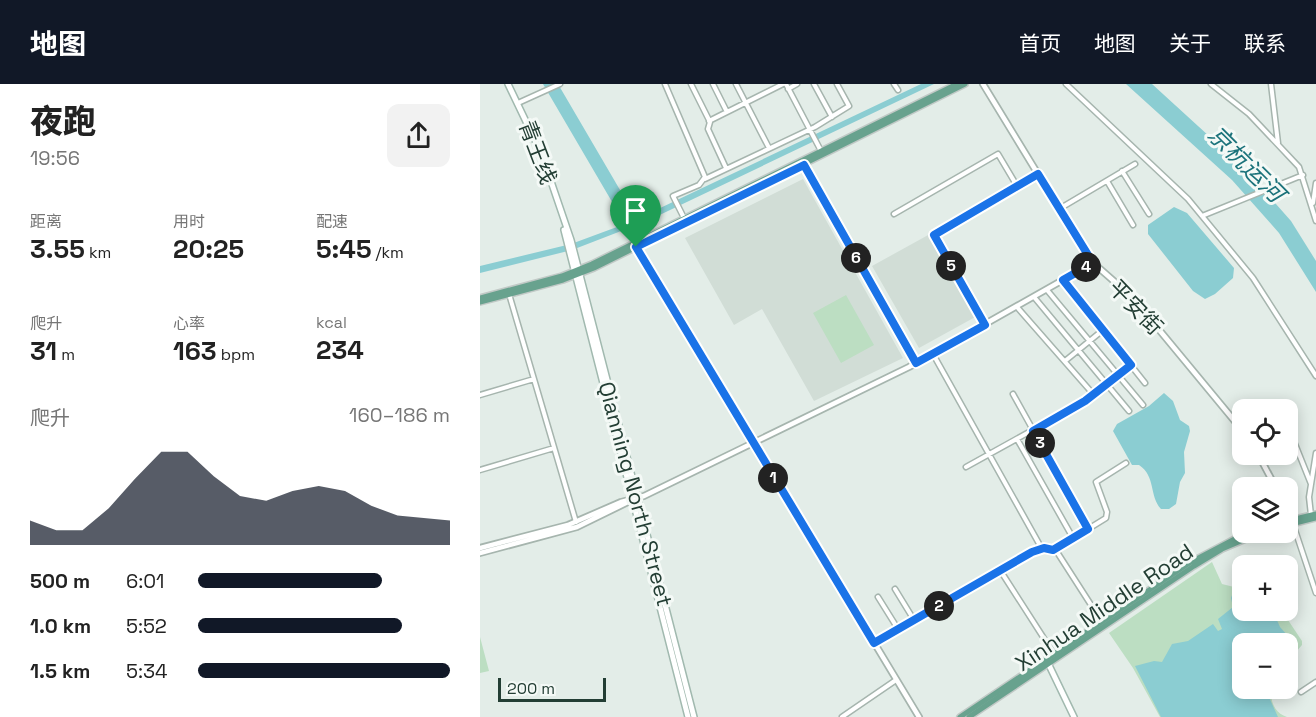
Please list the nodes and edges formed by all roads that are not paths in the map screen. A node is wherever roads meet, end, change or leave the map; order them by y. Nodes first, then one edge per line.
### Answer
1 (508, 84) edge
2 (560, 84) edge
3 (665, 84) edge
4 (691, 84) edge
5 (712, 84) edge
6 (736, 84) edge
7 (784, 84) edge
8 (797, 84) edge
9 (814, 84) edge
10 (837, 84) edge
11 (894, 84) edge
12 (957, 84) edge
13 (965, 84) edge
14 (983, 84) edge
15 (1065, 84) edge
16 (1211, 84) edge
17 (1271, 84) edge
18 (1216, 86) edge
19 (789, 89) junction
20 (898, 90) dead end
21 (746, 102) junction
22 (518, 104) junction
23 (727, 112) junction
24 (832, 117) junction
25 (709, 120) junction
26 (810, 128) junction
27 (1278, 143) junction
28 (769, 148) junction
29 (821, 151) junction
30 (1135, 164) dead end
31 (804, 165) junction
32 (726, 168) junction
33 (1122, 171) junction
34 (1038, 174) junction
35 (1302, 175) junction
36 (705, 179) junction
37 (1107, 181) junction
38 (1316, 183) edge
39 (1018, 186) junction
40 (1059, 209) junction
41 (1313, 209) junction
42 (894, 214) dead end
43 (1149, 214) dead end
44 (1202, 216) junction
45 (684, 218) junction
46 (1316, 221) edge
47 (1133, 225) dead end
48 (568, 241) joint
49 (634, 245) junction
50 (1093, 263) junction
51 (576, 273) junction
52 (1063, 280) junction
53 (1047, 290) junction
54 (509, 294) junction
55 (1034, 297) junction
56 (480, 298) edge
57 (480, 302) edge
58 (1017, 307) junction
59 (985, 325) junction
60 (1103, 330) junction
61 (1090, 341) junction
62 (1078, 350) junction
63 (933, 354) junction
64 (1065, 361) junction
65 (916, 363) junction
66 (1131, 365) junction
67 (1118, 376) junction
68 (1316, 376) edge
69 (534, 379) junction
70 (1145, 383) dead end
71 (1107, 385) junction
72 (1013, 394) dead end
73 (480, 395) edge
74 (1094, 395) junction
75 (1143, 405) dead end
76 (1130, 411) dead end
77 (1232, 415) edge
78 (1033, 431) junction
79 (1017, 439) junction
80 (752, 442) junction
81 (554, 448) junction
82 (1298, 452) edge
83 (1316, 453) edge
84 (989, 455) junction
85 (1126, 463) dead end
86 (966, 467) dead end
87 (480, 470) edge
88 (1311, 484) junction
89 (635, 499) junction
90 (1314, 515) edge
91 (1298, 519) edge
92 (576, 522) junction
93 (1088, 529) junction
94 (1073, 538) junction
95 (1232, 540) edge
96 (1238, 543) edge
97 (1297, 543) edge
98 (480, 548) edge
99 (1042, 549) junction
100 (1053, 550) junction
101 (480, 553) edge
102 (1000, 570) junction
103 (895, 589) dead end
104 (1316, 593) edge
105 (878, 597) dead end
106 (914, 620) junction
107 (1102, 622) junction
108 (898, 629) junction
109 (874, 643) junction
110 (1054, 654) junction
111 (1047, 662) junction
112 (896, 680) junction
113 (1316, 682) edge
114 (1301, 692) dead end
115 (688, 717) edge
116 (694, 717) edge
117 (842, 717) edge
118 (919, 717) edge
119 (960, 717) edge
120 (969, 717) edge
121 (1074, 717) edge

1 - 22 main road, 青王线
2 - 22 street
3 - 36 street
4 - 25 street
5 - 23 street
6 - 21 street
7 - 19 street
7 - 21 street
8 - 19 street
9 - 24 street
10 - 24 street
11 - 20 street
12 - 29 main road
13 - 31 main road
14 - 34 street, 平安街
15 - 44 street
16 - 18 street
17 - 27 street
18 - 27 street
19 - 26 street
21 - 23 street
21 - 28 street
22 - 48 main road, 青王线
23 - 25 street
24 - 26 street
25 - 32 street
26 - 28 street
26 - 29 street
27 - 35 street
28 - 32 street
29 - 45 main road
30 - 33 street
31 - 49 main road
31 - 65 street
32 - 36 street
33 - 37 street
33 - 43 street
34 - 39 street
34 - 40 street, 平安街
35 - 41 street
35 - 44 street
36 - 45 street
37 - 40 street
37 - 47 street
38 - 41 street
39 - 42 street
39 - 59 street
40 - 50 street, 平安街
41 - 46 street
44 - 68 street
45 - 49 main road
48 - 51 main road, Qianning North Street
49 - 51 main road
49 - 80 street
50 - 52 street
50 - 77 street, 平安街
51 - 54 main road
51 - 56 main road
51 - 89 main road, Qianning North Street
52 - 53 street
52 - 60 street
53 - 55 street
53 - 61 street
54 - 57 main road
54 - 69 street
55 - 58 street
55 - 62 street
58 - 59 street
58 - 64 street
59 - 63 street
60 - 61 street
60 - 66 street
61 - 62 street
61 - 67 street
62 - 64 street
62 - 71 street
63 - 65 street
63 - 84 street
64 - 74 street
65 - 80 street
66 - 67 street
66 - 70 street
67 - 71 street
67 - 75 street
69 - 73 street
69 - 81 street
71 - 74 street
71 - 76 street
72 - 78 street
74 - 78 street
78 - 79 street
78 - 93 street
79 - 84 street
79 - 94 street
80 - 89 street
80 - 109 street
81 - 87 street
81 - 92 street
82 - 88 street
83 - 88 street
84 - 86 street
84 - 99 street
85 - 93 street
88 - 90 street
89 - 92 street
89 - 101 street
89 - 115 main road, Qianning North Street
89 - 116 main road, Qianning North Street
90 - 91 main road
92 - 98 street
93 - 94 street
94 - 100 street
95 - 107 main road, Xinhua Middle Road
96 - 111 main road, Xinhua Middle Road
97 - 104 street
99 - 100 street
99 - 102 street
100 - 107 street
102 - 106 street
102 - 110 street
103 - 106 street
105 - 108 street
106 - 108 street
107 - 110 main road, Xinhua Middle Road
108 - 109 street
109 - 112 street
110 - 111 main road, Xinhua Middle Road
111 - 119 main road, Xinhua Middle Road
111 - 120 main road, Xinhua Middle Road
111 - 121 main road
112 - 117 street
112 - 118 street
113 - 114 street

